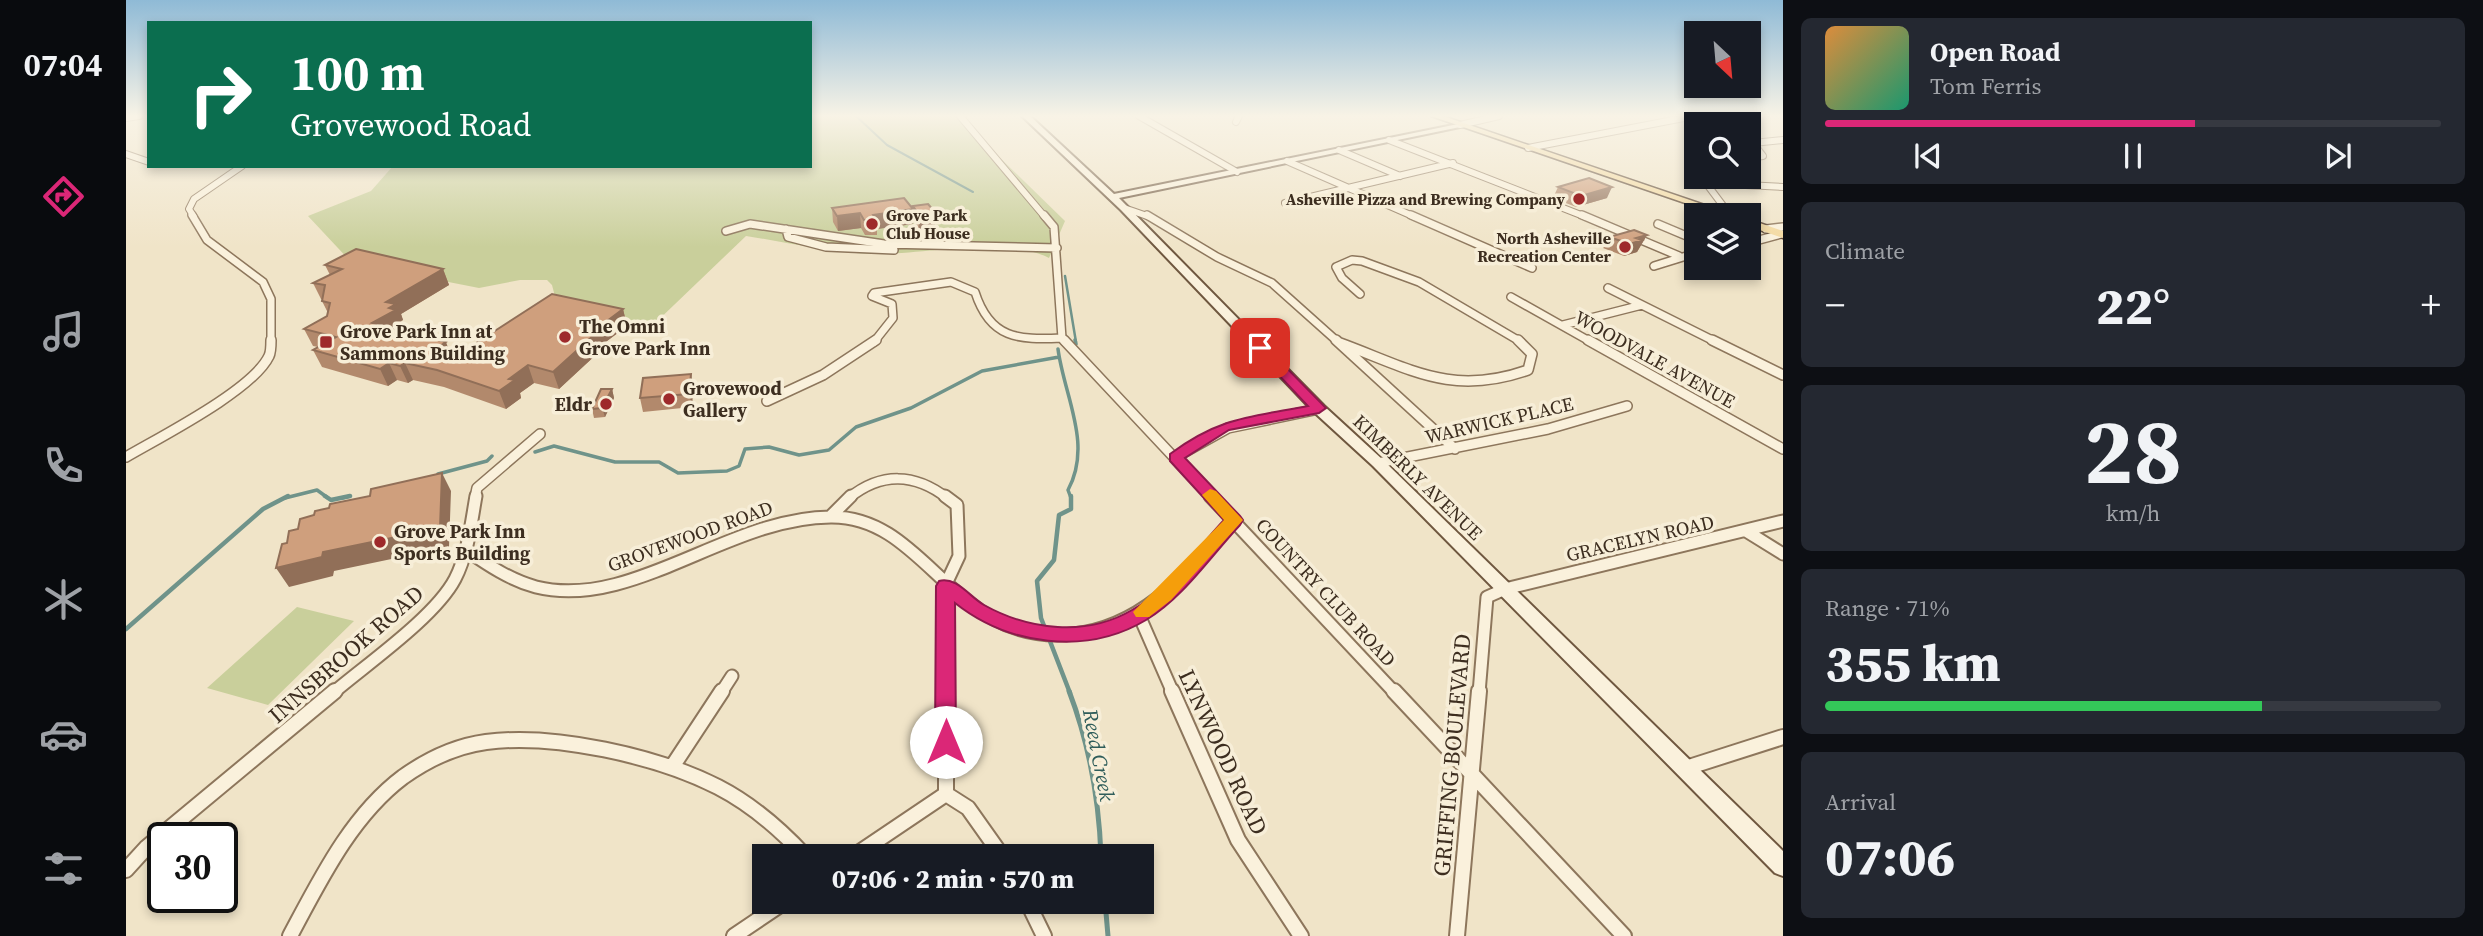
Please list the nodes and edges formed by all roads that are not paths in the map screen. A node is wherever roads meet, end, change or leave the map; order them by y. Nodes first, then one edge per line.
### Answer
1 (997, 160) edge
2 (1072, 160) edge
3 (1215, 160) edge
4 (1293, 160) edge
5 (1362, 160) edge
6 (1444, 160) edge
7 (1563, 160) edge
8 (1287, 161) junction
9 (1453, 163) junction
10 (239, 168) edge
11 (1237, 172) junction
12 (1401, 176) junction
13 (1761, 185) edge
14 (1783, 187) edge
15 (1347, 188) junction
16 (1112, 197) junction
17 (1285, 203) dead end
18 (1694, 203) edge
19 (1124, 208) junction
20 (1658, 224) dead end
21 (1761, 227) edge
22 (726, 232) dead end
23 (1782, 232) edge
24 (1684, 235) edge
25 (1761, 239) edge
26 (1057, 248) junction
27 (1684, 255) edge
28 (1679, 256) junction
29 (1654, 266) dead end
30 (1532, 268) dead end
31 (1608, 288) dead end
32 (1360, 294) dead end
33 (1511, 297) dead end
34 (1643, 305) junction
35 (1563, 325) junction
36 (1062, 338) junction
37 (1339, 343) junction
38 (1783, 375) edge
39 (767, 401) dead end
40 (1627, 406) dead end
41 (1319, 408) junction
42 (540, 434) dead end
43 (1455, 449) junction
44 (1783, 449) edge
45 (126, 457) edge
46 (1176, 457) junction
47 (1378, 463) junction
48 (830, 517) junction
49 (1234, 520) junction
50 (1783, 521) edge
51 (1746, 531) junction
52 (466, 550) junction
53 (1783, 554) edge
54 (946, 586) junction
55 (1505, 589) junction
56 (1139, 615) junction
57 (732, 677) dead end
58 (1783, 737) edge
59 (672, 767) junction
60 (1686, 768) junction
61 (1472, 772) junction
62 (946, 794) junction
63 (792, 844) edge
64 (872, 844) edge
65 (994, 844) edge
66 (1783, 866) edge
67 (126, 870) edge
68 (767, 914) edge
69 (1033, 914) edge
70 (290, 936) edge
71 (734, 936) edge
72 (1044, 936) edge
73 (1301, 936) edge
74 (1457, 936) edge
75 (1624, 936) edge

1 - 26 street
2 - 16 street, KIMBERLY AVENUE
3 - 11 street
4 - 8 street
5 - 12 street
6 - 9 street
7 - 18 main road
8 - 11 street
8 - 15 street
9 - 12 street
9 - 28 street
10 - 45 street
11 - 16 street
12 - 15 street
13 - 14 street
15 - 17 street
15 - 30 street
16 - 19 street, KIMBERLY AVENUE
19 - 37 street
19 - 41 street, KIMBERLY AVENUE
20 - 24 street
21 - 23 main road
22 - 26 street
23 - 25 street
26 - 36 street
27 - 28 street
28 - 29 street
31 - 34 street
32 - 37 street
33 - 35 street, WOODVALE AVENUE
34 - 35 street
34 - 38 street
35 - 44 street, WOODVALE AVENUE
36 - 39 street
36 - 46 street, COUNTRY CLUB ROAD
37 - 43 street
40 - 43 street, WARWICK PLACE
41 - 46 street
41 - 47 street, KIMBERLY AVENUE
42 - 52 street, INNSBROOK ROAD
43 - 47 street, WARWICK PLACE
46 - 49 street, COUNTRY CLUB ROAD
47 - 55 street, KIMBERLY AVENUE
48 - 52 street, GROVEWOOD ROAD
48 - 54 street, GROVEWOOD ROAD
48 - 54 street
49 - 56 street, GROVEWOOD ROAD
49 - 61 street, COUNTRY CLUB ROAD
50 - 51 street, GRACELYN ROAD
51 - 53 street
51 - 55 street, GRACELYN ROAD
52 - 67 street, INNSBROOK ROAD
54 - 56 street, GROVEWOOD ROAD
54 - 62 street
55 - 60 street, KIMBERLY AVENUE
55 - 61 street, GRIFFING BOULEVARD
56 - 73 street, LYNWOOD ROAD
57 - 59 street
58 - 60 street
59 - 63 street
59 - 70 street
60 - 66 street, KIMBERLY AVENUE
61 - 74 street, GRIFFING BOULEVARD
61 - 75 street, COUNTRY CLUB ROAD
62 - 64 street
62 - 65 street
68 - 71 street
69 - 72 street

